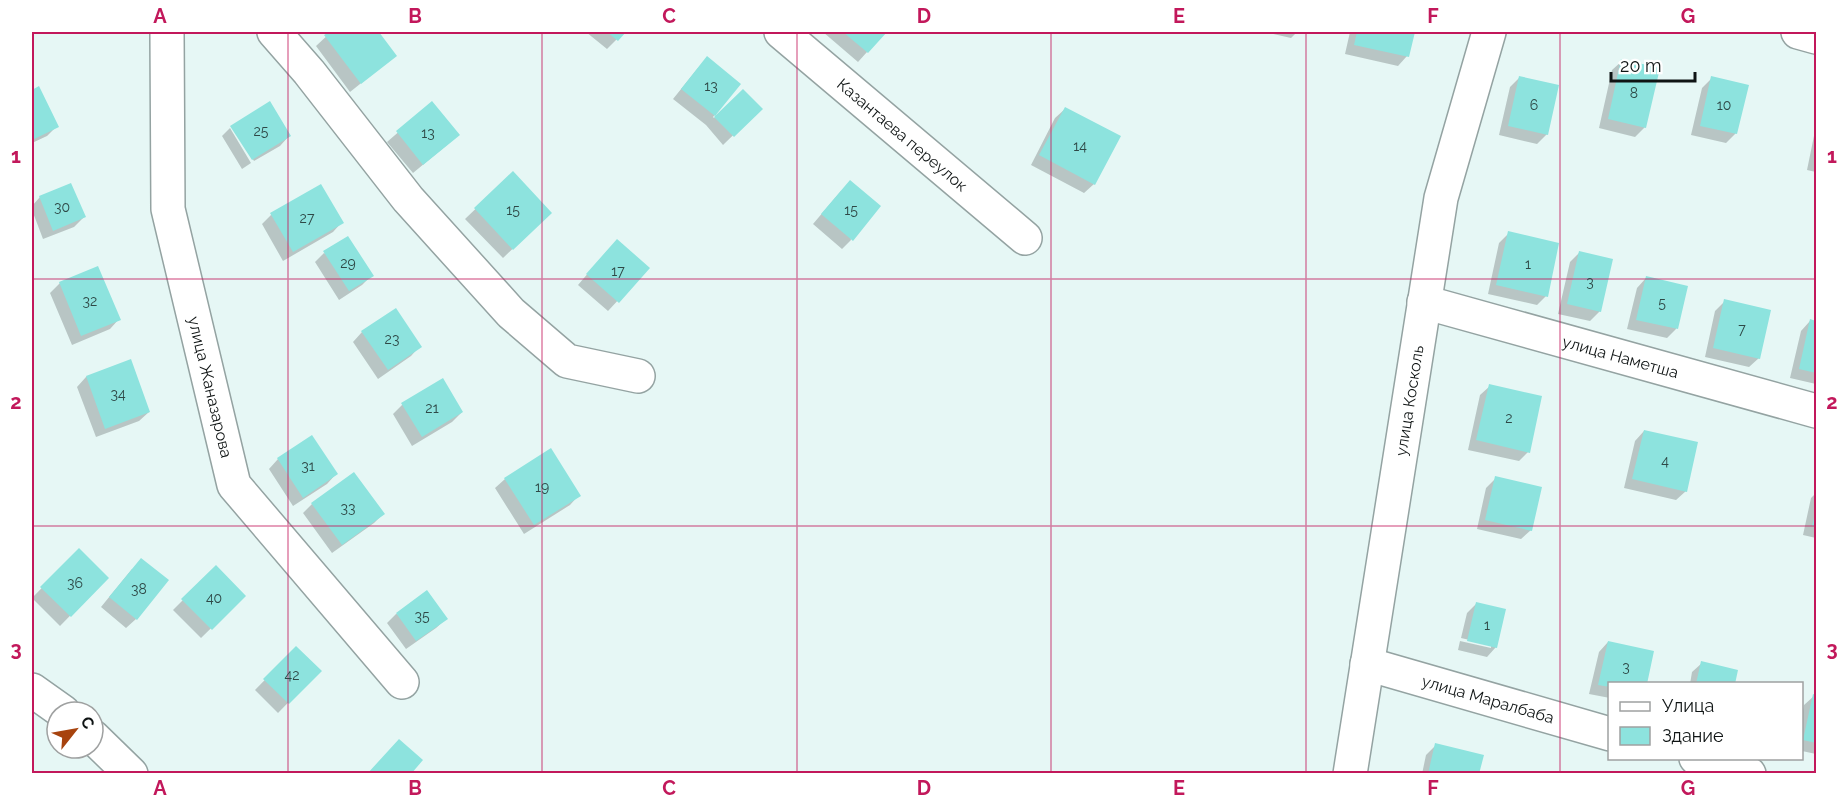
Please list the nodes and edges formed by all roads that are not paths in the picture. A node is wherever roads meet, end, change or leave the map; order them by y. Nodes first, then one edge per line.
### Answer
1 (166, 32) edge
2 (274, 32) edge
3 (781, 32) edge
4 (1489, 32) edge
5 (1798, 32) edge
6 (1816, 37) edge
7 (1025, 238) dead end
8 (1424, 302) junction
9 (638, 376) dead end
10 (1816, 411) edge
11 (1367, 664) junction
12 (402, 682) dead end
13 (32, 690) edge
14 (46, 700) edge
15 (1608, 733) edge
16 (105, 749) edge
17 (1700, 760) edge
18 (131, 774) edge
19 (1350, 774) edge
20 (1749, 774) edge

1 - 12 street, улица Жаназарова
2 - 9 street
3 - 7 street, Казантаева переулок
4 - 8 street, улица Косколь
5 - 6 street
8 - 10 street, улица Наметша
8 - 11 street, улица Косколь
11 - 15 street, улица Маралбаба
11 - 19 street, улица Косколь
13 - 14 street
16 - 18 street
17 - 20 street

